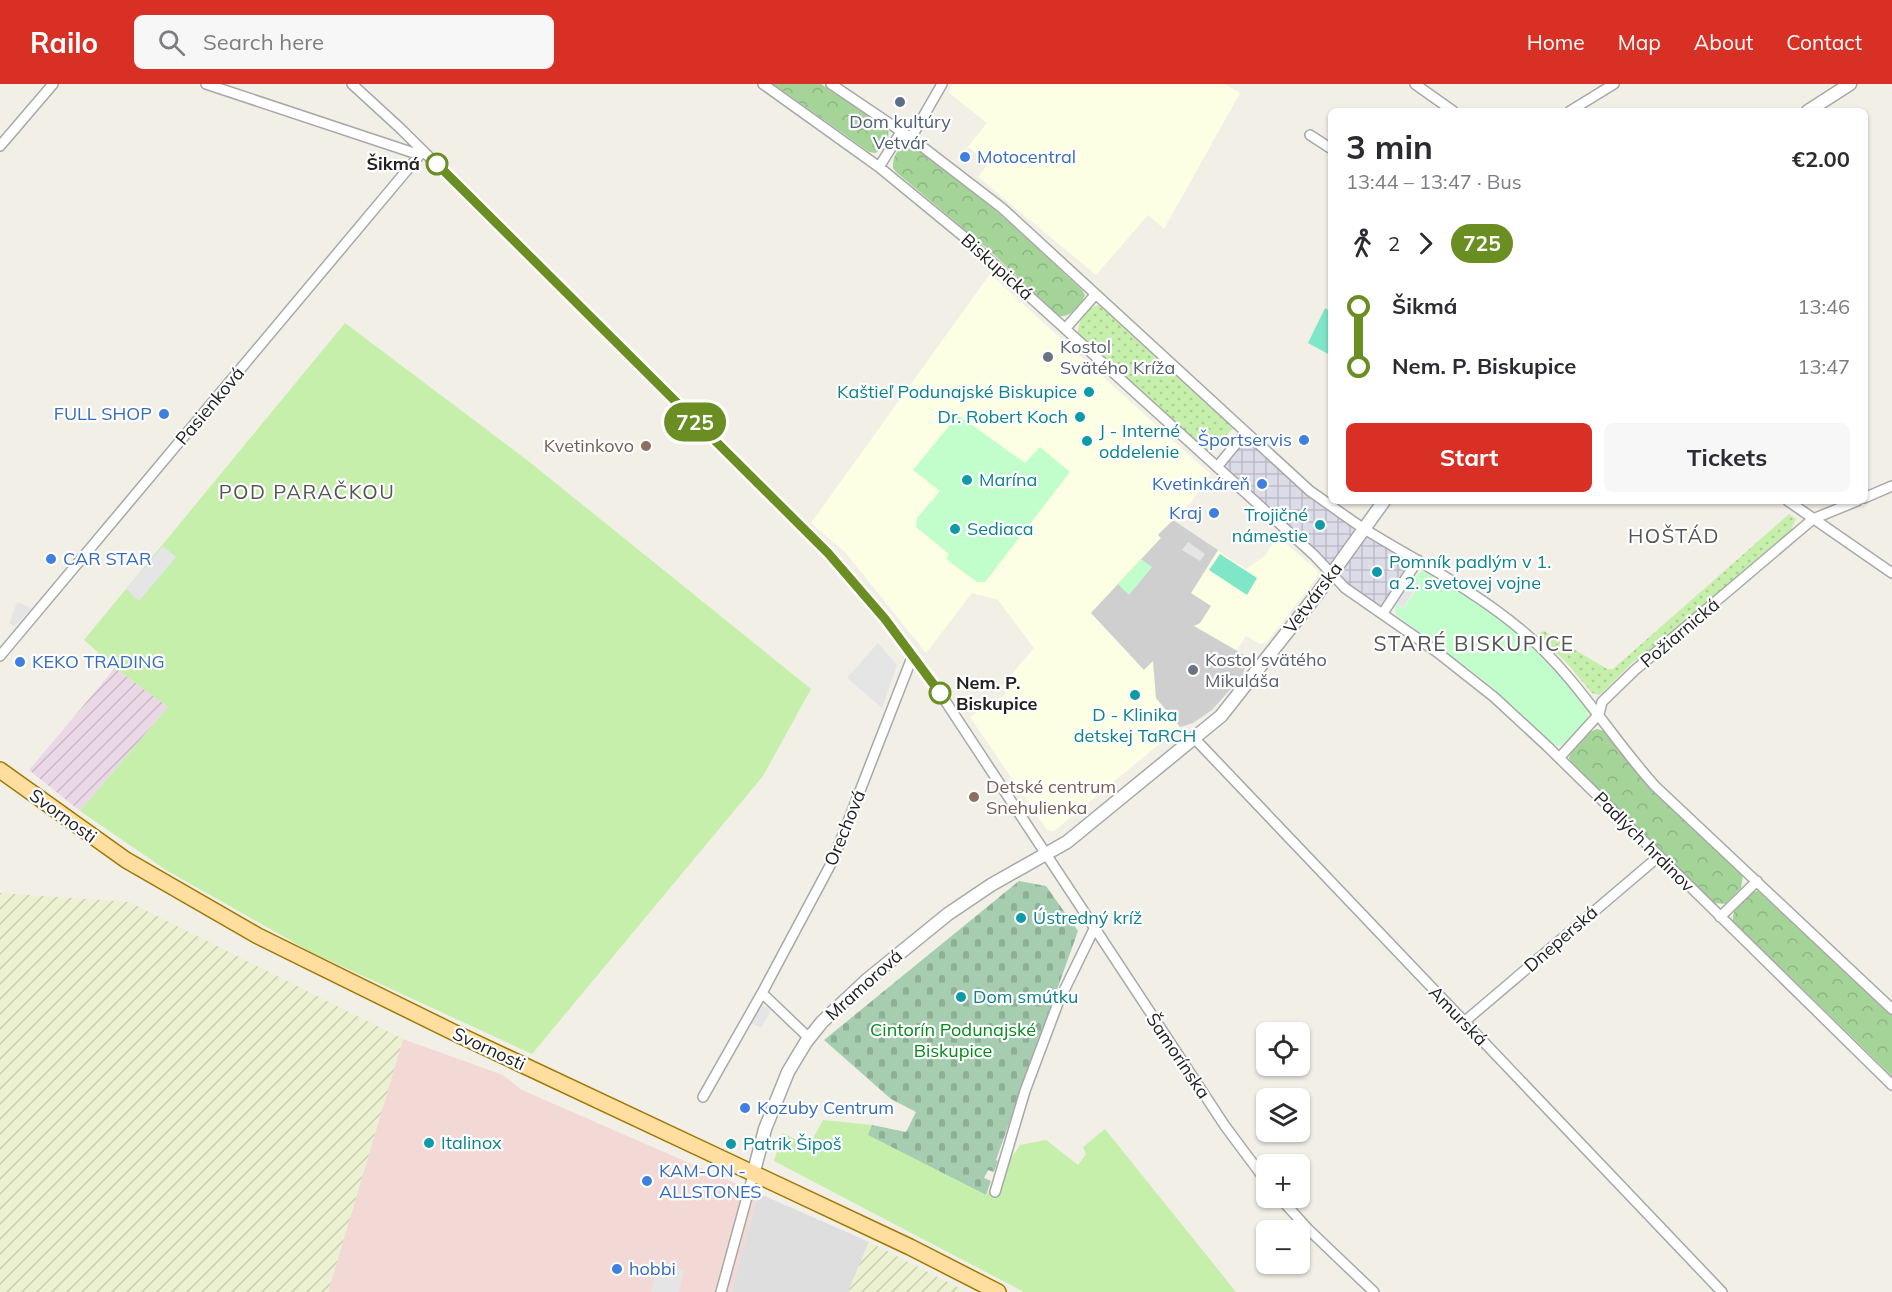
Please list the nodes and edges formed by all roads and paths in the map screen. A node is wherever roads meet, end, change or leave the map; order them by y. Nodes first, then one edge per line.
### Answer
1 (53, 84) edge
2 (207, 84) edge
3 (352, 84) edge
4 (763, 84) edge
5 (831, 84) edge
6 (942, 84) edge
7 (1415, 84) edge
8 (1614, 84) edge
9 (1850, 84) edge
10 (1449, 108) edge
11 (1575, 108) edge
12 (1813, 108) edge
13 (901, 132) junction
14 (1310, 135) dead end
15 (911, 138) junction
16 (0, 146) edge
17 (1328, 147) edge
18 (422, 153) junction
19 (879, 167) junction
20 (1095, 295) junction
21 (1065, 329) junction
22 (1245, 433) junction
23 (1216, 467) junction
24 (1892, 486) edge
25 (1868, 496) edge
26 (1328, 503) edge
27 (1329, 504) edge
28 (1382, 504) edge
29 (1792, 504) edge
30 (1850, 504) edge
31 (1813, 519) junction
32 (1365, 529) junction
33 (1418, 560) junction
34 (1892, 573) edge
35 (1331, 574) junction
36 (1383, 613) junction
37 (0, 656) edge
38 (913, 656) junction
39 (1599, 714) junction
40 (1195, 739) junction
41 (1560, 757) junction
42 (0, 770) edge
43 (1047, 854) junction
44 (1658, 857) junction
45 (1757, 881) junction
46 (1720, 917) junction
47 (1094, 929) junction
48 (762, 993) junction
49 (1892, 1009) edge
50 (1464, 1022) junction
51 (809, 1038) junction
52 (1892, 1085) edge
53 (703, 1097) dead end
54 (1256, 1168) edge
55 (753, 1175) junction
56 (995, 1192) dead end
57 (1289, 1208) edge
58 (721, 1292) edge
59 (998, 1292) edge
60 (1374, 1292) edge
61 (1722, 1292) edge

1 - 16 street
2 - 18 street
3 - 18 street, Šamorínska
4 - 19 street, Biskupická
5 - 13 street
6 - 15 street
7 - 10 street
8 - 11 street
9 - 12 street
13 - 15 street
13 - 19 street
14 - 17 street
15 - 20 street
18 - 37 street, Pasienková
18 - 38 street, Šamorínska
19 - 21 street, Biskupická
20 - 21 street
20 - 22 street
21 - 23 street, Biskupická
22 - 23 street
22 - 26 street
23 - 35 street
24 - 25 street
27 - 32 street
28 - 32 street, Vetvárska
29 - 31 street
30 - 31 street, Požiarnická
31 - 34 street
31 - 39 street, Požiarnická
32 - 33 street
32 - 35 street, Vetvárska
33 - 36 street
33 - 39 street
35 - 36 street
35 - 40 street, Vetvárska
36 - 41 street, Padlých hrdinov
38 - 43 street, Šamorínska
38 - 48 street, Orechová
39 - 41 street, Požiarnická
39 - 45 street
40 - 43 street, Vetvárska
40 - 50 street, Amurská
41 - 44 street, Padlých hrdinov
42 - 55 main road, Svornosti
43 - 47 street, Šamorínska
43 - 51 street, Mramorová
44 - 46 street, Padlých hrdinov
44 - 50 street, Dneperská
45 - 46 street
45 - 49 street
46 - 52 street, Padlých hrdinov
47 - 54 street, Šamorínska
47 - 56 street
48 - 51 street
48 - 53 street, Orechová
50 - 61 street, Amurská
51 - 55 street, Mramorová
55 - 58 street
55 - 59 main road, Svornosti
57 - 60 street

